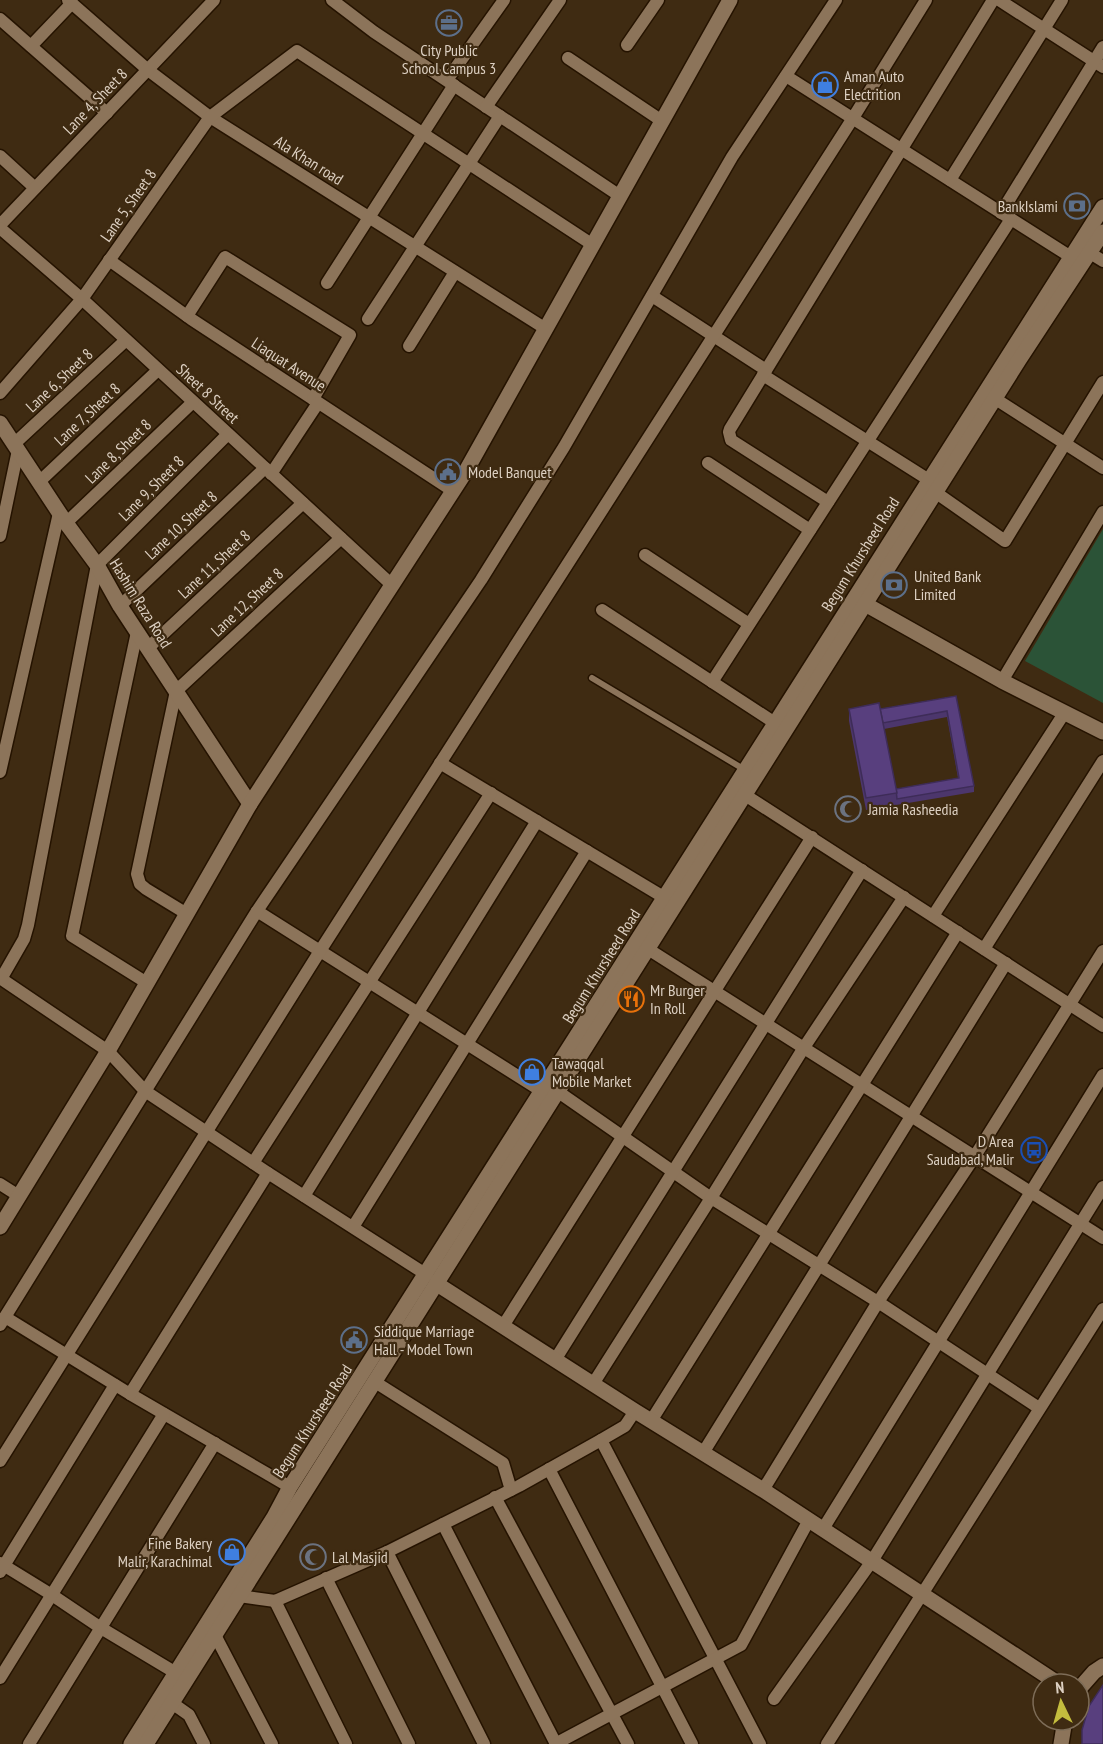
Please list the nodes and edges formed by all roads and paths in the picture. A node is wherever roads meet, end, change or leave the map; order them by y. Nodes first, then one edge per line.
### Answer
1 (214, 0) edge
2 (332, 0) edge
3 (504, 0) edge
4 (560, 0) edge
5 (658, 0) edge
6 (730, 0) edge
7 (836, 0) edge
8 (926, 0) edge
9 (993, 0) edge
10 (999, 0) edge
11 (1062, 0) edge
12 (70, 2) edge
13 (0, 18) edge
14 (1044, 29) junction
15 (627, 45) dead end
16 (31, 46) junction
17 (1103, 47) edge
18 (568, 58) dead end
19 (1099, 64) edge
20 (148, 70) junction
21 (786, 76) junction
22 (451, 83) junction
23 (486, 107) junction
24 (107, 113) junction
25 (500, 116) junction
26 (210, 117) junction
27 (853, 118) junction
28 (662, 121) junction
29 (423, 134) junction
30 (902, 150) junction
31 (0, 156) edge
32 (469, 163) junction
33 (950, 180) junction
34 (35, 188) junction
35 (620, 196) junction
36 (1103, 207) edge
37 (1006, 216) junction
38 (369, 217) junction
39 (0, 227) edge
40 (1103, 232) edge
41 (593, 244) junction
42 (415, 246) junction
43 (1090, 253) junction
44 (1071, 257) junction
45 (109, 260) junction
46 (1103, 261) edge
47 (455, 272) junction
48 (327, 283) dead end
49 (652, 296) junction
50 (82, 299) junction
51 (187, 316) junction
52 (368, 319) dead end
53 (546, 329) junction
54 (714, 335) junction
55 (126, 340) junction
56 (409, 346) dead end
57 (158, 370) junction
58 (764, 372) junction
59 (1103, 382) edge
60 (0, 393) edge
61 (994, 398) junction
62 (316, 401) junction
63 (193, 402) junction
64 (0, 423) edge
65 (228, 434) junction
66 (868, 441) junction
67 (1065, 444) junction
68 (16, 447) junction
69 (708, 463) dead end
70 (1103, 468) edge
71 (268, 471) junction
72 (39, 482) junction
73 (932, 486) junction
74 (453, 491) junction
75 (828, 502) junction
76 (303, 503) junction
77 (1103, 512) edge
78 (63, 518) junction
79 (810, 530) junction
80 (0, 536) edge
81 (341, 538) junction
82 (645, 555) dead end
83 (97, 566) junction
84 (392, 585) junction
85 (865, 604) junction
86 (120, 606) junction
87 (602, 610) dead end
88 (749, 624) junction
89 (137, 632) junction
90 (148, 648) junction
91 (592, 678) dead end
92 (1002, 681) junction
93 (712, 682) junction
94 (176, 691) junction
95 (1065, 712) junction
96 (775, 723) junction
97 (1103, 732) edge
98 (1103, 761) edge
99 (440, 763) junction
100 (0, 772) edge
101 (751, 773) junction
102 (490, 793) junction
103 (745, 795) junction
104 (250, 804) junction
105 (537, 821) junction
106 (812, 837) junction
107 (587, 851) junction
108 (862, 870) junction
109 (904, 897) junction
110 (665, 898) junction
111 (257, 911) junction
112 (187, 914) junction
113 (933, 916) junction
114 (958, 932) junction
115 (648, 949) junction
116 (984, 949) junction
117 (320, 951) junction
118 (1103, 951) edge
119 (1005, 963) junction
120 (0, 978) edge
121 (369, 982) junction
122 (147, 983) junction
123 (714, 992) junction
124 (1069, 1005) junction
125 (418, 1013) junction
126 (596, 1018) junction
127 (766, 1025) junction
128 (1103, 1026) edge
129 (467, 1044) junction
130 (802, 1049) junction
131 (108, 1051) junction
132 (1103, 1076) edge
133 (862, 1086) junction
134 (145, 1091) junction
135 (550, 1092) junction
136 (911, 1116) junction
137 (206, 1132) junction
138 (623, 1137) junction
139 (975, 1156) junction
140 (253, 1163) junction
141 (673, 1172) junction
142 (268, 1173) junction
143 (0, 1184) edge
144 (1103, 1187) edge
145 (1031, 1192) junction
146 (20, 1196) junction
147 (304, 1196) junction
148 (711, 1198) junction
149 (1080, 1224) junction
150 (0, 1227) edge
151 (353, 1227) junction
152 (768, 1234) junction
153 (1103, 1238) edge
154 (819, 1266) junction
155 (432, 1279) junction
156 (878, 1302) junction
157 (1103, 1309) edge
158 (2, 1321) edge
159 (503, 1326) junction
160 (938, 1342) junction
161 (66, 1355) junction
162 (555, 1360) junction
163 (988, 1374) junction
164 (375, 1382) junction
165 (592, 1384) junction
166 (115, 1385) junction
167 (130, 1394) junction
168 (1039, 1408) junction
169 (635, 1412) junction
170 (164, 1414) junction
171 (651, 1421) junction
172 (601, 1440) junction
173 (215, 1443) junction
174 (703, 1453) junction
175 (0, 1461) edge
176 (549, 1469) junction
177 (290, 1487) junction
178 (511, 1490) junction
179 (763, 1490) junction
180 (495, 1497) junction
181 (809, 1520) junction
182 (443, 1524) junction
183 (823, 1529) junction
184 (387, 1552) junction
185 (872, 1561) junction
186 (1, 1566) edge
187 (326, 1578) junction
188 (52, 1594) junction
189 (921, 1594) junction
190 (239, 1596) junction
191 (275, 1600) junction
192 (101, 1628) junction
193 (215, 1635) junction
194 (716, 1659) junction
195 (1103, 1666) edge
196 (1041, 1672) edge
197 (176, 1673) junction
198 (1091, 1675) edge
199 (0, 1678) edge
200 (662, 1687) junction
201 (774, 1699) dead end
202 (172, 1703) junction
203 (612, 1714) junction
204 (29, 1744) edge
205 (131, 1744) edge
206 (146, 1744) edge
207 (204, 1744) edge
208 (272, 1744) edge
209 (346, 1744) edge
210 (409, 1744) edge
211 (484, 1744) edge
212 (556, 1744) edge
213 (628, 1744) edge
214 (692, 1744) edge
215 (760, 1744) edge
216 (827, 1744) edge

1 - 20 street, Lane 4, Sheet 8
2 - 22 street
3 - 22 street
4 - 23 street
5 - 15 street
6 - 28 main road
7 - 21 street
8 - 27 street
9 - 30 street
10 - 14 street
11 - 14 street
12 - 16 street
12 - 20 street, Ala Khan road
13 - 16 street
14 - 19 street
14 - 33 street
16 - 24 street
17 - 19 street
18 - 28 street
19 - 37 street
20 - 24 street, Lane 4, Sheet 8
20 - 26 street, Ala Khan road
21 - 27 street
21 - 49 street
22 - 23 street
22 - 29 street
23 - 25 street
24 - 34 street, Lane 4, Sheet 8
25 - 32 street
25 - 35 street
26 - 29 street, Lane 5, Sheet 8
26 - 38 street, Ala Khan road
26 - 45 street, Lane 5, Sheet 8
27 - 30 street
27 - 54 street
28 - 35 main road
29 - 32 street
29 - 38 street
30 - 33 street
30 - 58 street
31 - 34 street
32 - 41 street
32 - 42 street
33 - 37 street
34 - 39 street, Lane 4, Sheet 8
35 - 41 main road
36 - 44 main road, Begum Khursheed Road
37 - 44 street
37 - 66 street
38 - 42 street, Ala Khan road
38 - 48 street
39 - 50 street, Sheet 8 Street
40 - 43 main road, Begum Khursheed Road
41 - 53 main road
42 - 47 street, Ala Khan road
42 - 52 street
43 - 46 street
43 - 61 main road, Begum Khursheed Road
44 - 73 main road, Begum Khursheed Road
45 - 50 street, Lane 5, Sheet 8
45 - 51 street, Liaquat Avenue
47 - 53 street, Ala Khan road
47 - 56 street
49 - 54 street
49 - 111 street
50 - 55 street, Sheet 8 Street
50 - 60 street, Lane 5, Sheet 8
51 - 62 street, Liaquat Avenue
51 - 62 street, Lane 10, Sheet 8
53 - 74 main road
54 - 58 street
54 - 99 street
55 - 57 street, Sheet 8 Street
55 - 68 street, Lane 6, Sheet 8
57 - 63 street, Sheet 8 Street
57 - 72 street, Lane 7, Sheet 8
58 - 66 street
58 - 75 street
59 - 67 street
61 - 67 street
61 - 73 main road, Begum Khursheed Road
62 - 71 street, Lane 10, Sheet 8
62 - 74 street, Liaquat Avenue
63 - 65 street, Sheet 8 Street
63 - 78 street, Lane 8, Sheet 8
64 - 68 main road, Hashim Raza Road
65 - 71 street, Sheet 8 Street
65 - 83 street, Lane 9, Sheet 8
66 - 73 street
66 - 75 street
67 - 70 street
67 - 73 street
68 - 72 main road, Hashim Raza Road
68 - 80 street
69 - 79 street
71 - 76 street, Sheet 8 Street
71 - 86 street, Lane 10, Sheet 8
72 - 78 main road, Hashim Raza Road
73 - 85 main road, Begum Khursheed Road
73 - 96 main road, Begum Khursheed Road
74 - 84 main road
75 - 79 street
76 - 81 street, Sheet 8 Street
76 - 90 street, Lane 11, Sheet 8
77 - 92 street
78 - 83 main road, Hashim Raza Road
78 - 100 street
79 - 88 street
81 - 84 street, Sheet 8 Street
81 - 94 street, Lane 12, Sheet 8
82 - 88 street
83 - 86 main road, Hashim Raza Road
83 - 120 street
84 - 104 main road
85 - 92 main road
85 - 101 main road, Begum Khursheed Road
86 - 89 main road, Hashim Raza Road
87 - 93 street
88 - 93 street
89 - 90 main road, Hashim Raza Road
89 - 122 street
90 - 94 main road, Hashim Raza Road
91 - 101 lane
92 - 95 main road
93 - 96 street
94 - 104 main road, Hashim Raza Road
94 - 112 street
95 - 97 main road
95 - 113 street
96 - 101 main road, Begum Khursheed Road
98 - 116 street
99 - 102 street
99 - 117 street
101 - 103 main road, Begum Khursheed Road
101 - 110 main road, Begum Khursheed Road
102 - 105 street
102 - 121 street
103 - 106 street
103 - 115 main road, Begum Khursheed Road
104 - 112 main road
105 - 107 street
105 - 125 street
106 - 108 street
106 - 123 street
107 - 110 street
107 - 129 street
108 - 109 street
108 - 127 street
109 - 113 street
109 - 130 street
110 - 126 main road, Begum Khursheed Road
111 - 117 street
111 - 134 street
112 - 122 main road
113 - 114 street
114 - 116 street
114 - 133 street
115 - 123 street
115 - 126 main road, Begum Khursheed Road
116 - 119 street
117 - 121 street
117 - 137 street
118 - 124 street
119 - 124 street
119 - 136 street
120 - 131 street
121 - 125 street
121 - 140 street
122 - 131 main road
123 - 127 street
123 - 138 street
124 - 128 street
124 - 139 street
125 - 129 street
125 - 147 street
126 - 135 main road, Begum Khursheed Road
127 - 130 street
127 - 141 street
129 - 135 street
129 - 151 street
130 - 133 street
130 - 148 street
131 - 134 street
131 - 146 main road
132 - 145 street
133 - 136 street
133 - 152 street
134 - 137 street
134 - 158 street
135 - 138 street
135 - 155 main road, Begum Khursheed Road
136 - 139 street
136 - 154 street
137 - 140 street
137 - 161 street
138 - 141 street
138 - 159 street
139 - 145 street
139 - 156 street
140 - 142 street
141 - 148 street
141 - 162 street
142 - 147 street
142 - 167 street
143 - 146 street
144 - 149 street
145 - 149 street
145 - 160 street
146 - 150 main road
147 - 151 street
148 - 152 street
148 - 165 street
149 - 153 street
149 - 163 street
151 - 155 street
152 - 154 street
152 - 171 street
154 - 156 street
154 - 174 street
155 - 159 main road
155 - 164 main road, Begum Khursheed Road
155 - 177 main road, Begum Khursheed Road
156 - 160 street
156 - 179 street
157 - 168 street
158 - 161 street
159 - 162 main road
160 - 163 street
160 - 183 street
161 - 166 street
161 - 175 street
162 - 165 main road
163 - 168 street
163 - 185 street
164 - 178 street
164 - 190 main road, Begum Khursheed Road
165 - 169 main road
166 - 167 street
166 - 186 street
167 - 170 street
168 - 189 street
169 - 171 main road
169 - 172 street
170 - 173 street
170 - 188 street
171 - 174 main road
172 - 176 street
172 - 194 street
173 - 177 street
173 - 192 street
174 - 179 main road
176 - 178 street
176 - 200 street
177 - 197 main road, Begum Khursheed Road
178 - 180 street
179 - 181 main road
180 - 182 street
180 - 203 street
181 - 183 main road
181 - 194 street
182 - 184 street
182 - 212 street
183 - 185 main road
184 - 187 street
184 - 211 street
185 - 189 main road
185 - 201 street
186 - 188 street
187 - 191 street
187 - 210 street
188 - 192 street
188 - 199 street
189 - 196 main road
189 - 216 street
190 - 191 street
190 - 193 main road, Begum Khursheed Road
191 - 209 street
192 - 197 street
192 - 204 street
193 - 202 main road, Begum Khursheed Road
193 - 208 street
194 - 200 street
194 - 215 street
195 - 198 main road
197 - 205 main road, Begum Khursheed Road
200 - 203 street
200 - 214 street
202 - 206 main road, Begum Khursheed Road
202 - 207 street
203 - 212 street
203 - 213 street

